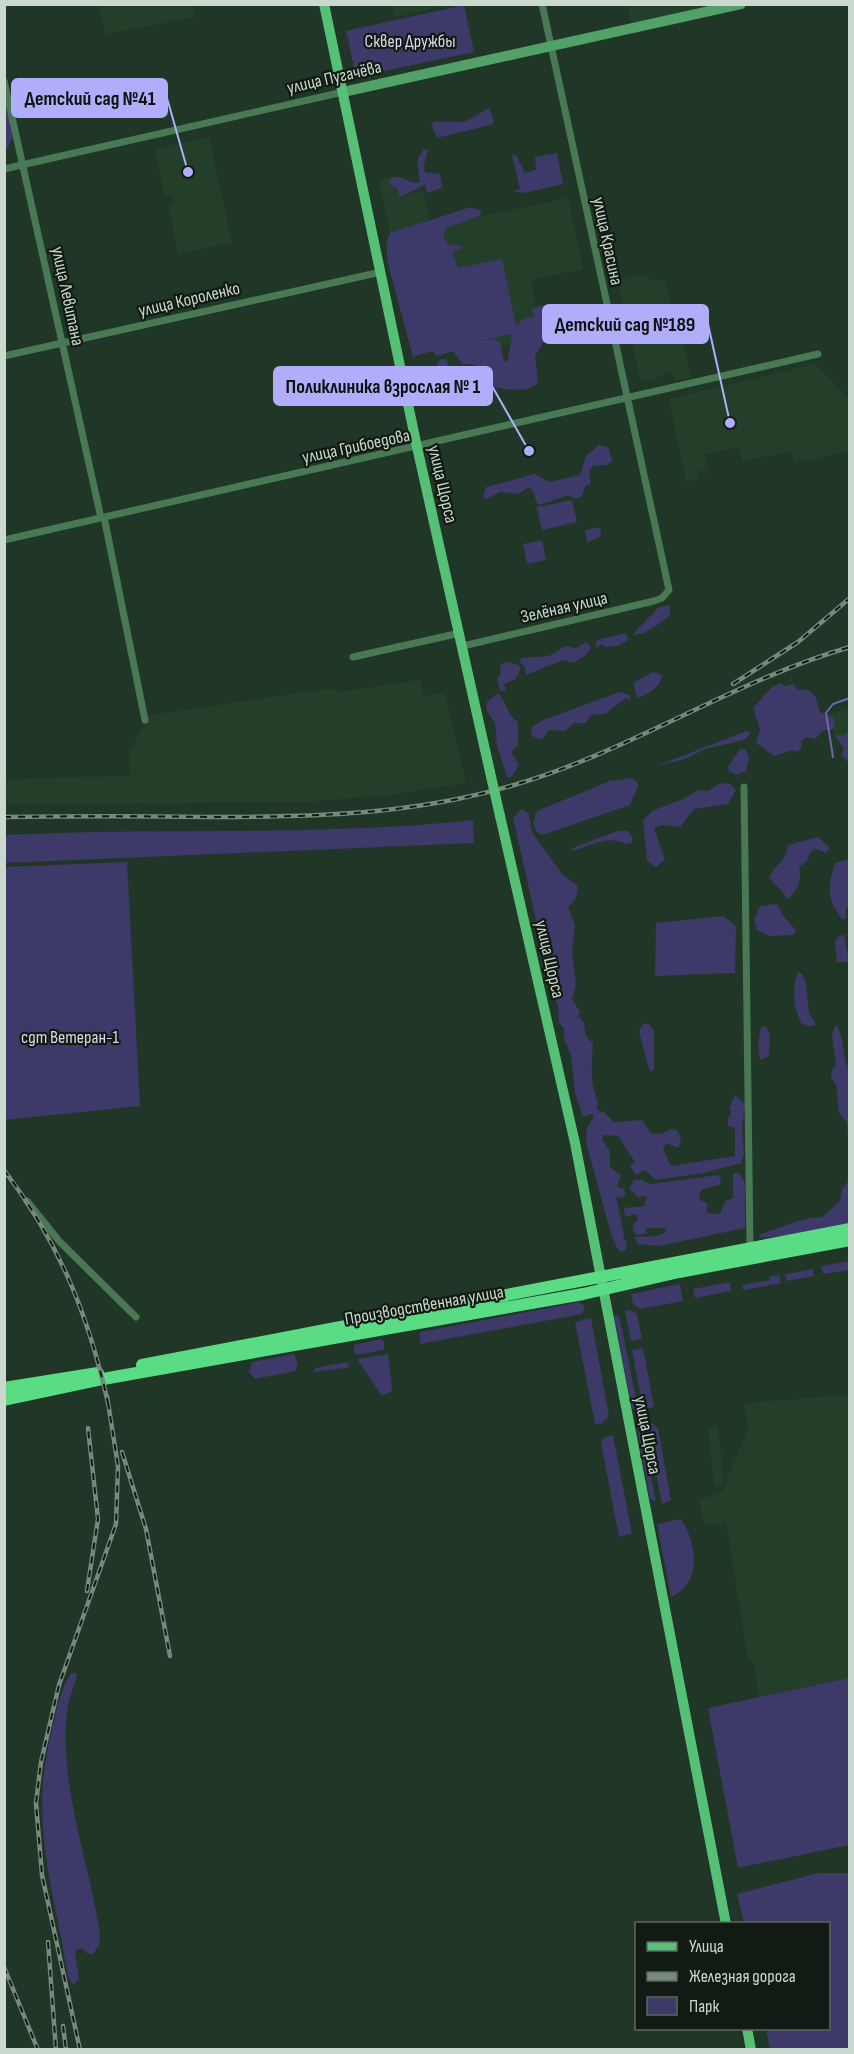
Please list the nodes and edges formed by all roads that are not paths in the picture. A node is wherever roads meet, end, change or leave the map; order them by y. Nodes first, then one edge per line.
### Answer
1 (324, 4) edge
2 (542, 4) edge
3 (741, 4) edge
4 (551, 46) junction
5 (4, 81) edge
6 (343, 92) junction
7 (24, 164) junction
8 (4, 168) edge
9 (381, 272) junction
10 (63, 343) junction
11 (818, 354) dead end
12 (4, 356) edge
13 (627, 400) junction
14 (417, 447) junction
15 (103, 517) junction
16 (4, 540) edge
17 (669, 590) joint
18 (460, 633) junction
19 (463, 646) junction
20 (353, 657) dead end
21 (145, 720) dead end
22 (744, 787) dead end
23 (27, 1201) dead end
24 (849, 1229) edge
25 (849, 1240) edge
26 (750, 1248) junction
27 (602, 1283) junction
28 (136, 1317) dead end
29 (4, 1388) edge
30 (4, 1400) edge
31 (726, 1922) edge
32 (747, 2030) edge
33 (751, 2049) edge

1 - 6 main road, улица Щорса
2 - 4 street, улица Красина
3 - 4 street, улица Пугачёва
4 - 6 street, улица Пугачёва
4 - 13 street, улица Красина
5 - 7 street, улица Левитана
6 - 7 street, улица Пугачёва
6 - 9 main road, улица Щорса
7 - 8 street, улица Пугачёва
7 - 10 street, улица Левитана
9 - 10 street, улица Короленко
9 - 14 main road, улица Щорса
10 - 12 street, улица Короленко
10 - 15 street, улица Левитана
11 - 13 street, улица Грибоедова
13 - 14 street, улица Грибоедова
13 - 17 street, улица Красина
14 - 15 street, улица Грибоедова
14 - 18 main road, улица Щорса
15 - 16 street, улица Грибоедова
15 - 21 street, улица Левитана
17 - 19 street, Зелёная улица
18 - 19 main road, улица Щорса
18 - 20 street
19 - 27 main road, улица Щорса, bridge
22 - 26 street
23 - 28 street
24 - 26 highway, Производственная улица
25 - 27 highway, Производственная улица
26 - 27 highway, Производственная улица
27 - 29 highway, Производственная улица
27 - 30 highway, Производственная улица
27 - 31 main road, улица Щорса
32 - 33 main road

